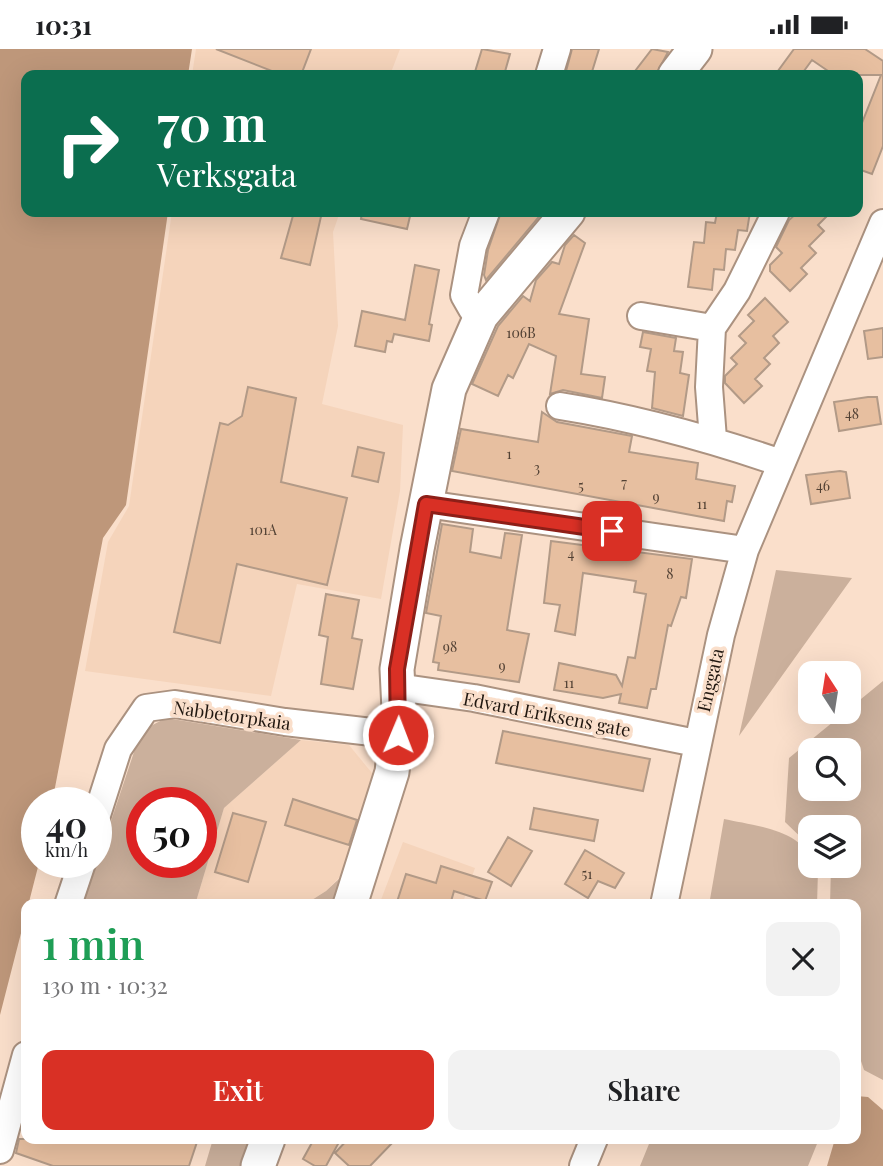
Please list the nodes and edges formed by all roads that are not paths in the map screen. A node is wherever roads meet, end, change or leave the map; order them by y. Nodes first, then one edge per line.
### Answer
1 (557, 49) edge
2 (695, 49) edge
3 (551, 70) edge
4 (679, 70) edge
5 (484, 217) edge
6 (564, 217) edge
7 (774, 217) edge
8 (883, 223) edge
9 (481, 316) junction
10 (641, 316) dead end
11 (712, 328) junction
12 (561, 406) dead end
13 (713, 439) junction
14 (780, 463) junction
15 (426, 504) junction
16 (745, 550) junction
17 (397, 687) junction
18 (398, 735) junction
19 (696, 743) junction
20 (106, 787) edge
21 (77, 878) edge
22 (70, 899) edge
23 (352, 899) edge
24 (665, 899) edge
25 (21, 1073) edge
26 (266, 1144) edge
27 (592, 1144) edge
28 (0, 1150) edge
29 (258, 1166) edge
30 (583, 1166) edge

1 - 3 street
2 - 4 main road
5 - 9 street
6 - 9 main road
7 - 11 street
8 - 14 street, Enggata
9 - 15 main road
10 - 11 street
11 - 13 street
12 - 13 street
13 - 14 street
14 - 16 street, Enggata
15 - 16 street
15 - 17 main road
16 - 19 street, Enggata
17 - 18 main road
17 - 19 street, Edvard Eriksens gate
18 - 20 street, Nabbetorpkaia
18 - 23 main road
19 - 24 street, Enggata
21 - 22 street
25 - 28 street
26 - 29 main road
27 - 30 street

